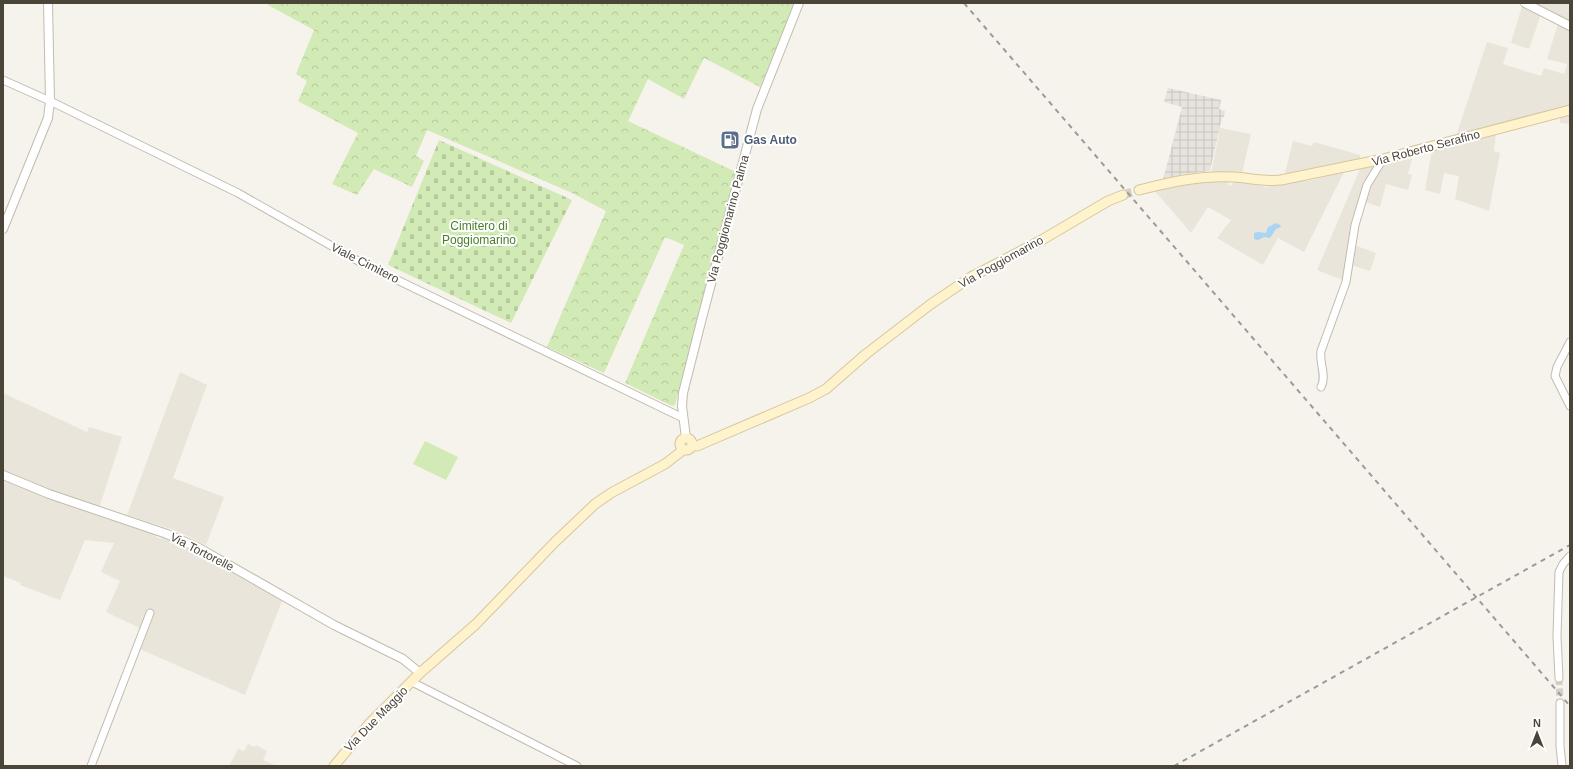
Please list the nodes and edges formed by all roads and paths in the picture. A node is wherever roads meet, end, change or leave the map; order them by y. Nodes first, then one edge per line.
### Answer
1 (48, 3) edge
2 (799, 3) edge
3 (1525, 3) edge
4 (1570, 26) edge
5 (3, 80) edge
6 (50, 100) junction
7 (1570, 110) edge
8 (1383, 159) junction
9 (1139, 190) tunnel mouth
10 (1123, 195) tunnel mouth
11 (3, 229) edge
12 (1570, 342) edge
13 (1321, 387) dead end
14 (1570, 406) edge
15 (683, 418) junction
16 (686, 438) joint
17 (687, 448) junction
18 (3, 475) edge
19 (1570, 556) edge
20 (150, 613) dead end
21 (420, 673) junction
22 (1559, 678) tunnel mouth
23 (412, 682) junction
24 (1560, 703) tunnel mouth
25 (91, 766) edge
26 (334, 766) edge
27 (577, 766) edge
28 (1562, 766) edge

1 - 6 street
2 - 15 street, Via Poggiomarino Palma
3 - 4 street
5 - 6 street, Viale Cimitero
6 - 11 street
6 - 15 street, Viale Cimitero
7 - 8 main road, Via Roberto Serafino
8 - 9 main road, Via Roberto Serafino
8 - 13 street
10 - 17 main road, Via Poggiomarino
12 - 14 street
15 - 16 street, Via Poggiomarino Palma
16 - 17 main road
17 - 21 main road, Via Due Maggio
18 - 21 street, Via Tortorelle
19 - 22 street
20 - 25 street
21 - 23 main road, Via Due Maggio
23 - 26 main road, Via Due Maggio
23 - 27 street
24 - 28 street

